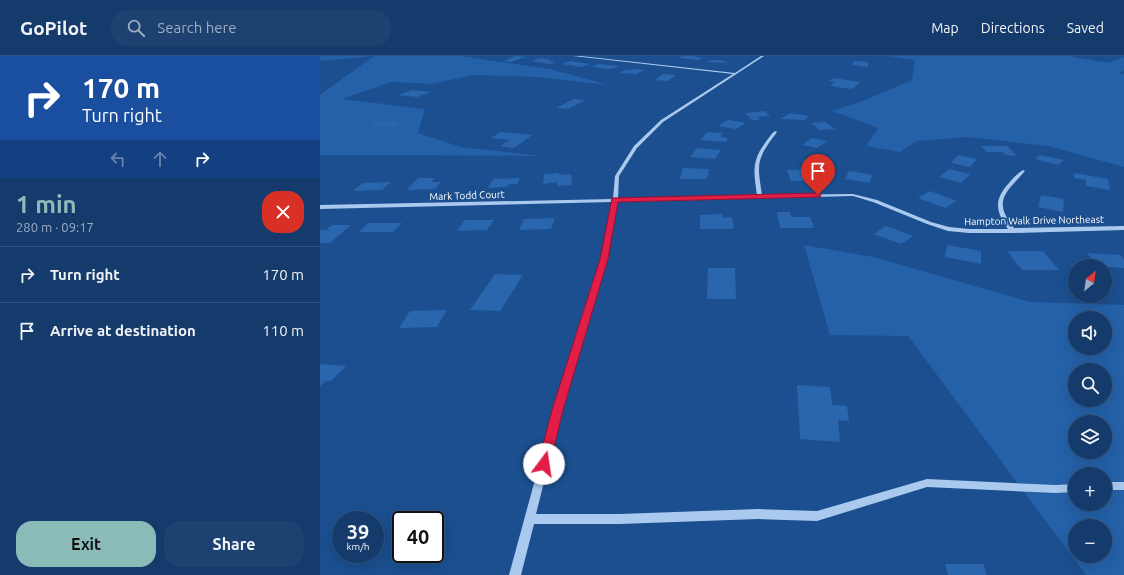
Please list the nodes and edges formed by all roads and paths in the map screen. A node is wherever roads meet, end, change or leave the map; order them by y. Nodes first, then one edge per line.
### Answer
1 (574, 56) edge
2 (763, 56) edge
3 (734, 73) junction
4 (775, 132) dead end
5 (1023, 171) dead end
6 (760, 196) junction
7 (615, 200) junction
8 (320, 207) edge
9 (1124, 228) edge
10 (1013, 230) junction
11 (1112, 486) edge
12 (1124, 486) edge
13 (1068, 488) edge
14 (530, 519) junction
15 (515, 575) edge

1 - 3 street
2 - 3 street
3 - 7 street
4 - 6 street
5 - 10 street
6 - 7 street, Hampton Walk Drive Northeast
6 - 10 street, Hampton Walk Drive Northeast
7 - 8 street, Mark Todd Court
7 - 14 street
9 - 10 street, Hampton Walk Drive Northeast
11 - 12 street
13 - 14 street
14 - 15 street

